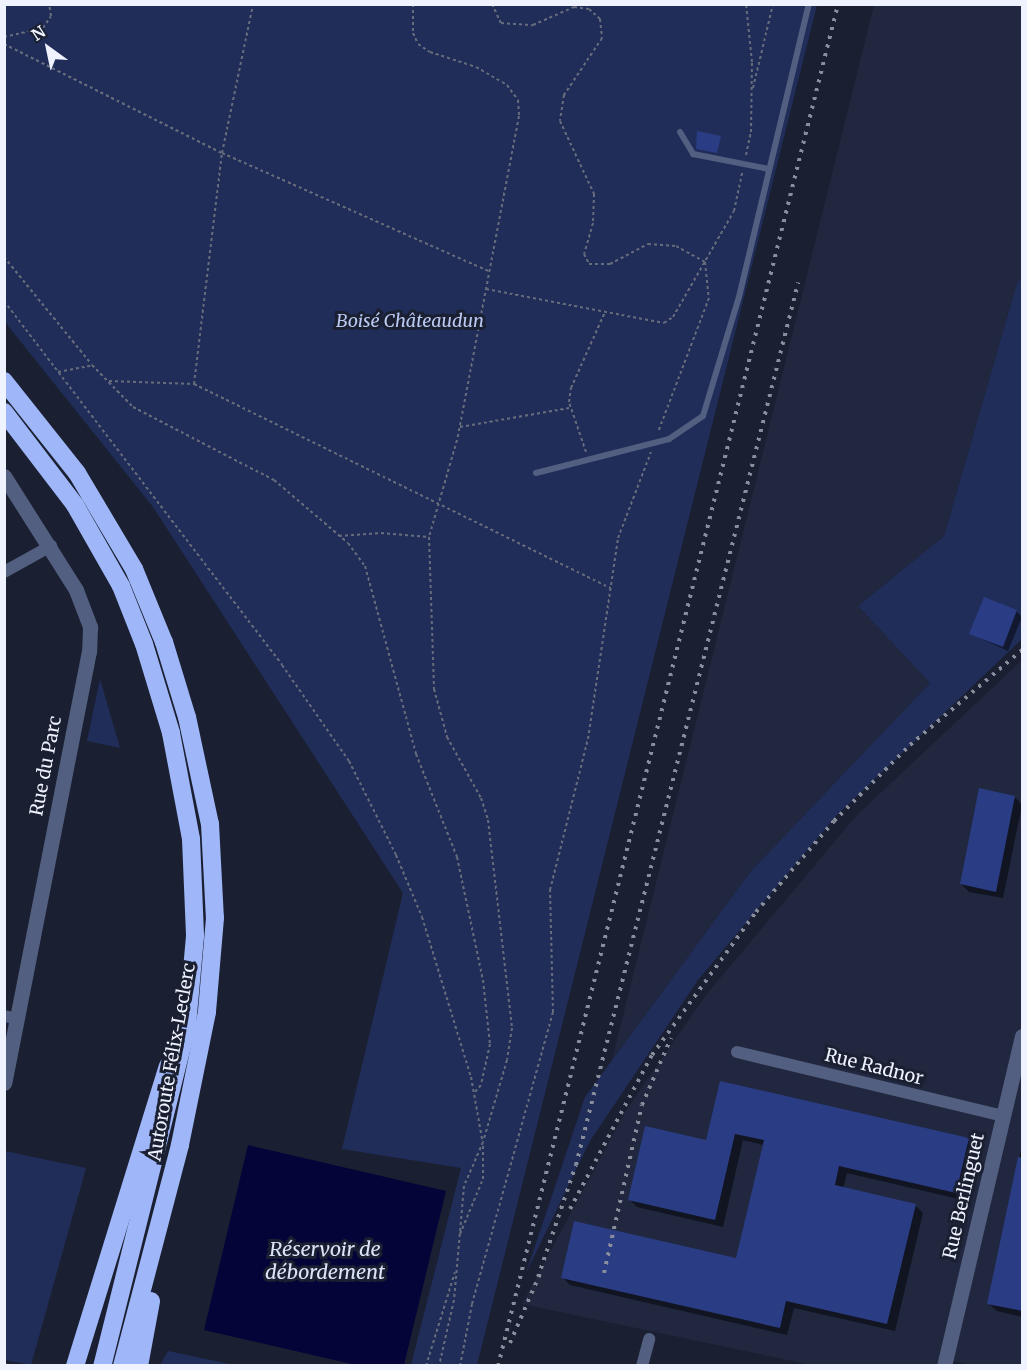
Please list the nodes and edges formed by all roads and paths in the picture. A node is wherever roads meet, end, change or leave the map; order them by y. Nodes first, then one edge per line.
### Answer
1 (49, 4) edge
2 (253, 4) edge
3 (413, 4) edge
4 (492, 4) edge
5 (746, 4) edge
6 (773, 4) edge
7 (809, 4) edge
8 (4, 37) edge
9 (4, 44) edge
10 (751, 94) junction
11 (680, 132) dead end
12 (222, 153) junction
13 (744, 164) junction
14 (769, 169) junction
15 (4, 257) edge
16 (705, 262) junction
17 (490, 272) junction
18 (486, 289) junction
19 (4, 301) edge
20 (605, 312) junction
21 (92, 365) junction
22 (58, 372) junction
23 (4, 381) edge
24 (109, 381) junction
25 (194, 384) junction
26 (569, 408) junction
27 (4, 412) edge
28 (459, 428) junction
29 (654, 444) junction
30 (589, 460) junction
31 (536, 474) dead end
32 (4, 476) edge
33 (437, 501) junction
34 (339, 536) junction
35 (429, 537) junction
36 (51, 546) junction
37 (4, 572) edge
38 (611, 588) junction
39 (191, 993) junction
40 (11, 1018) edge
41 (1023, 1036) edge
42 (737, 1052) dead end
43 (4, 1083) edge
44 (474, 1093) junction
45 (1004, 1116) junction
46 (483, 1142) junction
47 (180, 1145) junction
48 (460, 1236) junction
49 (456, 1269) junction
50 (649, 1339) dead end
51 (4, 1364) edge
52 (12, 1365) edge
53 (75, 1365) edge
54 (102, 1365) edge
55 (122, 1365) edge
56 (139, 1365) edge
57 (426, 1365) edge
58 (439, 1365) edge
59 (460, 1365) edge
60 (642, 1365) edge
61 (944, 1365) edge

1 - 8 path
2 - 12 path
3 - 17 path
4 - 16 path
5 - 10 path
6 - 10 path
7 - 14 lane
9 - 12 path
10 - 13 path
11 - 13 lane
12 - 17 path
12 - 25 path
13 - 14 lane
13 - 16 path
14 - 29 lane
15 - 21 path
16 - 20 path
16 - 29 path
17 - 18 path
18 - 20 path
18 - 28 path
19 - 22 path
20 - 26 path
21 - 22 path
21 - 24 path
22 - 44 path
23 - 47 highway, Autoroute Félix-Leclerc
24 - 25 path
24 - 34 path
25 - 33 path
26 - 28 path
26 - 30 path
27 - 39 highway, Autoroute Félix-Leclerc
28 - 33 path
29 - 30 lane
29 - 38 path
30 - 31 lane
32 - 36 street, Rue du Parc
33 - 35 path
33 - 38 path
34 - 35 path
34 - 44 path
35 - 46 path
36 - 37 street
36 - 40 street, Rue du Parc
38 - 59 path
39 - 53 highway
39 - 54 highway, Autoroute Félix-Leclerc
40 - 43 street, Rue du Parc
41 - 45 street, Rue Berlinguet
42 - 45 street, Rue Radnor
44 - 46 path
45 - 61 street, Rue Berlinguet
46 - 48 path
46 - 48 path
47 - 55 highway, Autoroute Félix-Leclerc
47 - 56 highway
48 - 49 path
49 - 57 path
49 - 58 path
50 - 60 street
51 - 52 path

